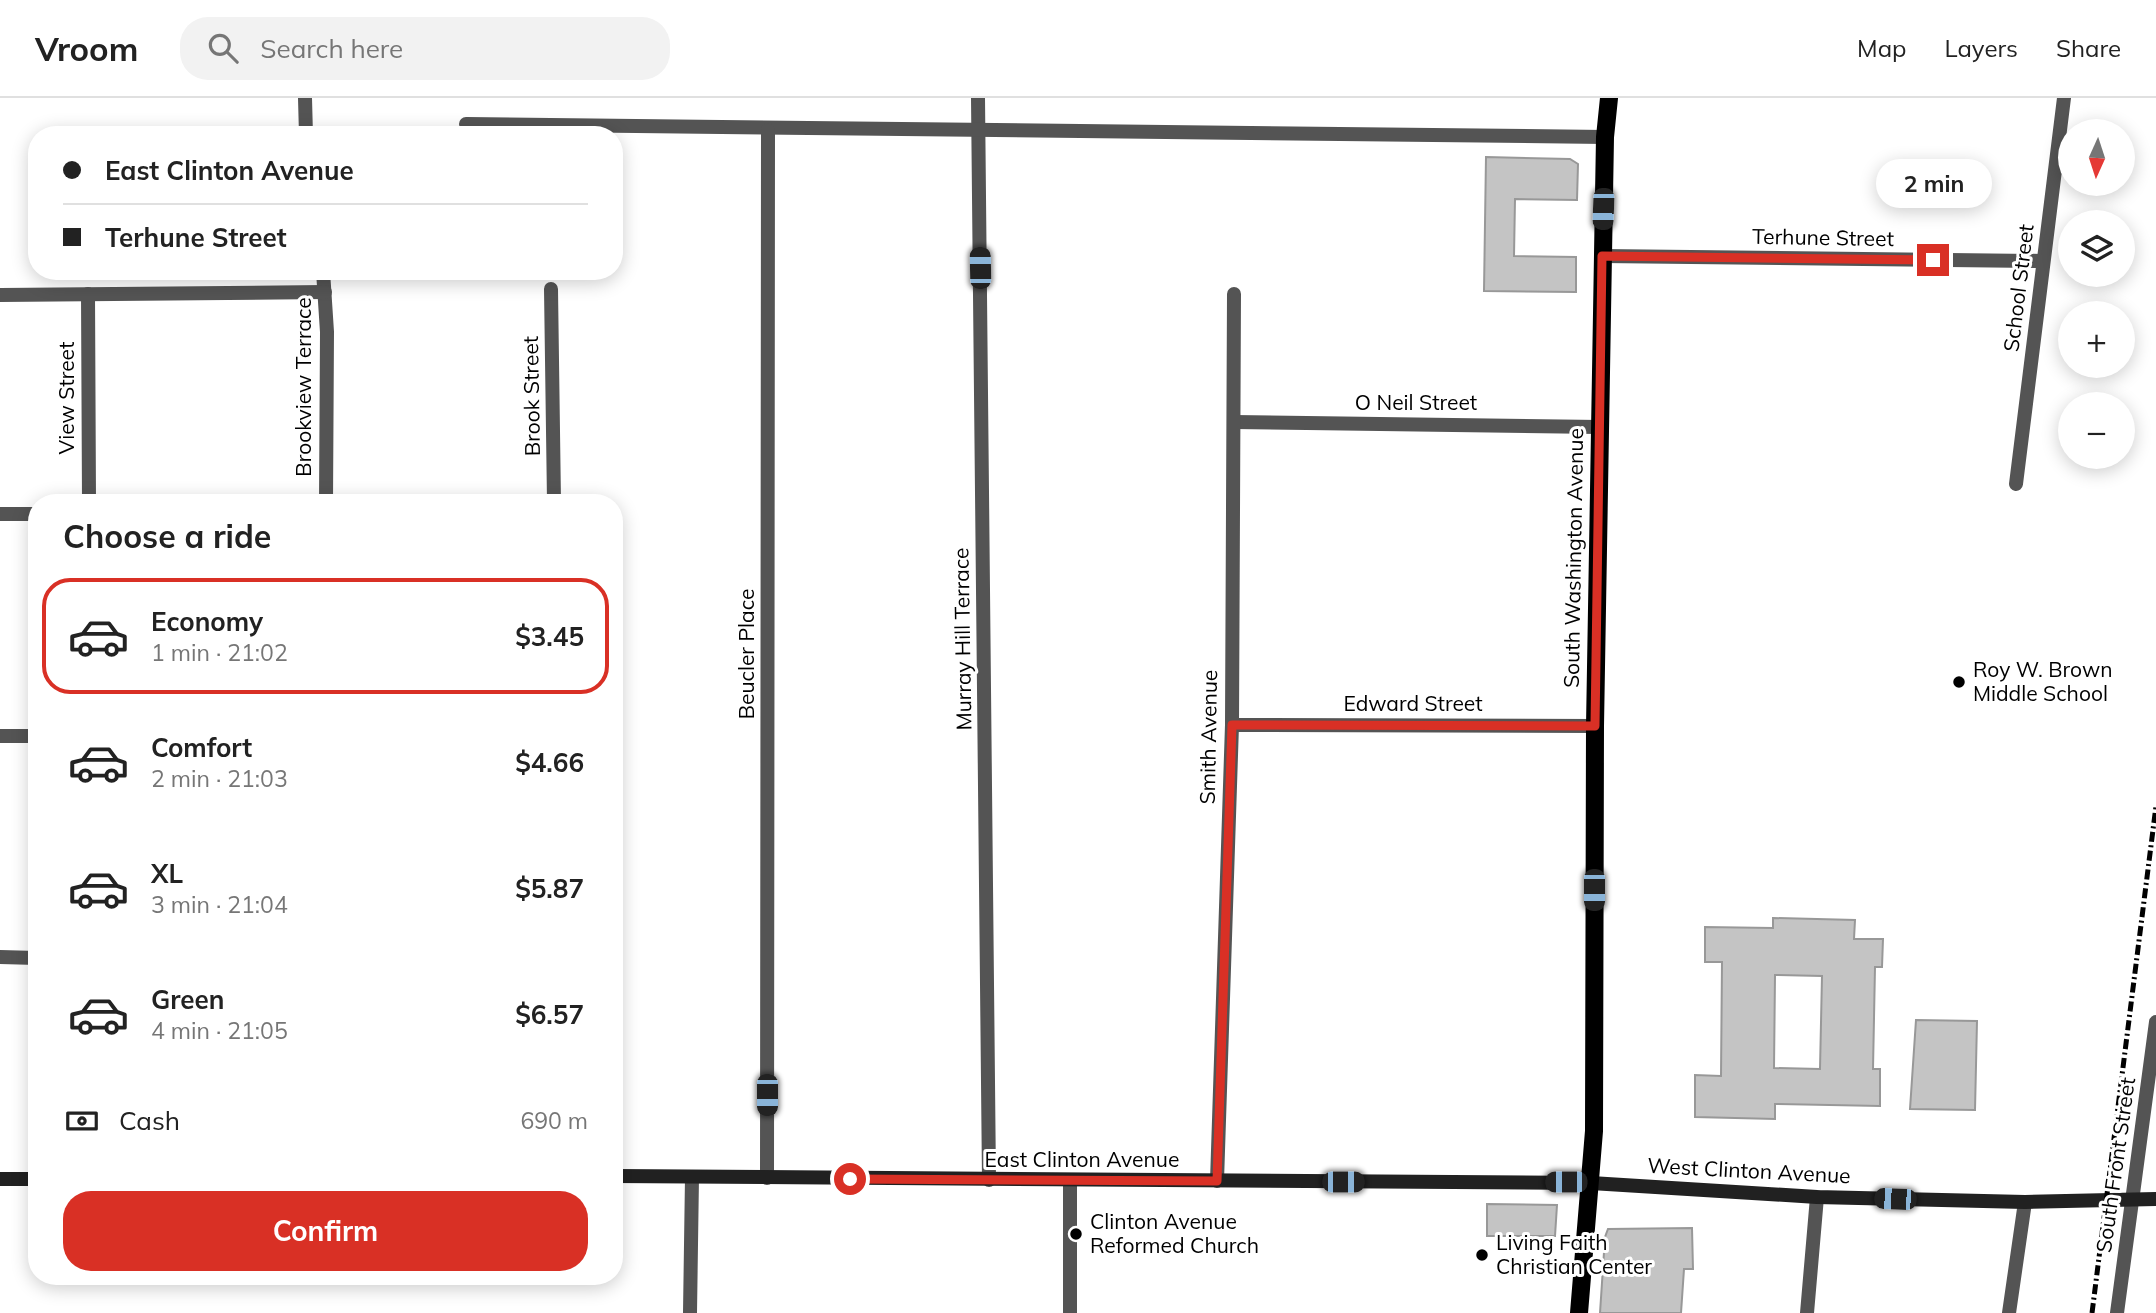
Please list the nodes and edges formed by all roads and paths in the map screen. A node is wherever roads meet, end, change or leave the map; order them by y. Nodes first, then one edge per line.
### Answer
1 (305, 98) edge
2 (978, 98) edge
3 (1609, 98) edge
4 (2064, 98) edge
5 (466, 124) dead end
6 (306, 126) edge
7 (567, 126) edge
8 (623, 127) edge
9 (768, 130) junction
10 (978, 130) junction
11 (1605, 137) junction
12 (1602, 256) junction
13 (2043, 261) junction
14 (324, 280) edge
15 (551, 289) dead end
16 (325, 292) junction
17 (88, 294) junction
18 (1234, 294) dead end
19 (0, 295) edge
20 (1234, 422) junction
21 (1599, 427) junction
22 (2016, 484) dead end
23 (89, 494) edge
24 (326, 494) edge
25 (554, 494) edge
26 (0, 514) edge
27 (28, 514) edge
28 (1232, 725) junction
29 (1595, 726) junction
30 (0, 736) edge
31 (28, 736) edge
32 (0, 957) edge
33 (28, 958) edge
34 (2156, 1022) edge
35 (623, 1176) edge
36 (692, 1177) junction
37 (767, 1178) junction
38 (0, 1179) edge
39 (28, 1179) edge
40 (989, 1180) junction
41 (1070, 1180) junction
42 (1217, 1181) junction
43 (1591, 1183) junction
44 (1817, 1197) junction
45 (2134, 1199) junction
46 (2156, 1199) edge
47 (2025, 1202) junction
48 (690, 1313) edge
49 (1070, 1313) edge
50 (1579, 1313) edge
51 (1807, 1313) edge
52 (2009, 1313) edge
53 (2117, 1313) edge

1 - 6 street
2 - 10 street, Murray Hill Terrace
3 - 11 main road, South Washington Avenue
4 - 13 street, School Street
5 - 7 street
8 - 9 street
9 - 10 street
9 - 37 street, Beucler Place
10 - 11 street
10 - 40 street, Murray Hill Terrace
11 - 12 main road, South Washington Avenue
12 - 13 street, Terhune Street
12 - 21 main road, South Washington Avenue
13 - 22 street, School Street
14 - 16 street, Brookview Terrace
15 - 25 street, Brook Street
16 - 17 street
16 - 24 street, Brookview Terrace
17 - 19 street
17 - 23 street, View Street
18 - 20 street, Smith Avenue
20 - 21 street, O Neil Street
20 - 28 street, Smith Avenue
21 - 29 main road, South Washington Avenue
26 - 27 street
28 - 29 street, Edward Street
28 - 42 street, Smith Avenue
29 - 43 main road, South Washington Avenue
30 - 31 street
32 - 33 street
34 - 45 street, South Front Street
35 - 36 street, East Clinton Avenue
36 - 37 street, East Clinton Avenue
36 - 48 street
37 - 40 street, East Clinton Avenue
38 - 39 street
40 - 41 street, East Clinton Avenue
41 - 42 street, East Clinton Avenue
41 - 49 street
42 - 43 street, East Clinton Avenue
43 - 44 street, West Clinton Avenue
43 - 50 main road, South Washington Avenue
44 - 47 street, West Clinton Avenue
44 - 51 street
45 - 46 street, West Clinton Avenue
45 - 47 street, West Clinton Avenue
45 - 53 street, South Front Street
47 - 52 street

